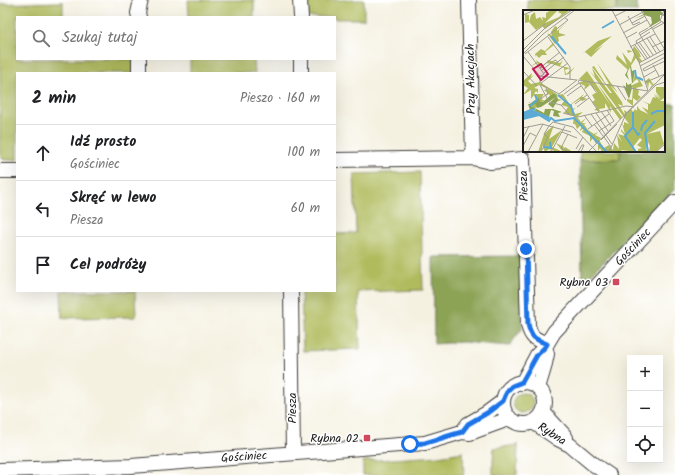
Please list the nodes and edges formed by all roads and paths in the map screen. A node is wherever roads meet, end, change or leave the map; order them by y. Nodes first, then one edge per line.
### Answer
1 (141, 0) edge
2 (300, 0) edge
3 (469, 0) edge
4 (138, 16) edge
5 (301, 16) edge
6 (139, 60) edge
7 (301, 60) edge
8 (139, 72) edge
9 (301, 72) edge
10 (473, 158) junction
11 (336, 160) edge
12 (0, 171) edge
13 (16, 171) edge
14 (675, 202) edge
15 (291, 292) edge
16 (546, 346) junction
17 (522, 382) junction
18 (538, 388) junction
19 (503, 401) junction
20 (509, 417) junction
21 (538, 417) junction
22 (462, 432) junction
23 (293, 453) junction
24 (0, 470) edge
25 (609, 475) edge

1 - 4 street
2 - 5 street
3 - 10 street, Przy Akacjach
6 - 8 street
7 - 9 street
10 - 11 street, Piesza
10 - 16 street, Piesza
12 - 13 street
14 - 16 street, Gościniec
15 - 23 street, Piesza
16 - 17 street, Gościniec
16 - 18 street
17 - 18 street
17 - 19 street, Gościniec
18 - 21 street
19 - 20 street
19 - 22 street, Gościniec
20 - 21 street
20 - 22 street, Gościniec
21 - 25 street, Rybna
22 - 23 street, Gościniec
23 - 24 street, Gościniec

